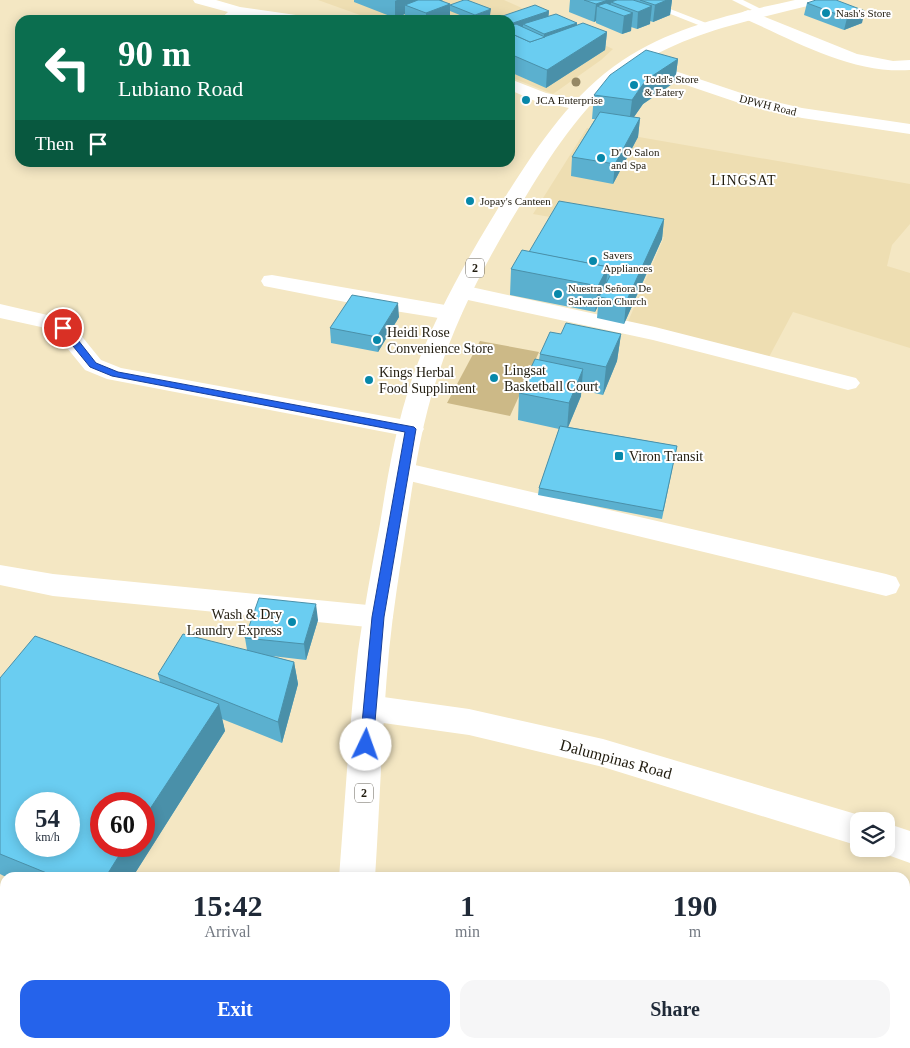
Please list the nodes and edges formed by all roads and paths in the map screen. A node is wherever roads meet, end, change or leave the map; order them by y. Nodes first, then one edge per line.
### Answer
1 (200, 0) edge
2 (639, 0) edge
3 (815, 0) edge
4 (748, 9) edge
5 (231, 15) edge
6 (708, 26) junction
7 (631, 62) junction
8 (910, 65) edge
9 (515, 86) edge
10 (579, 105) junction
11 (910, 129) edge
12 (272, 281) dead end
13 (462, 292) junction
14 (0, 312) edge
15 (451, 313) junction
16 (848, 383) dead end
17 (411, 429) junction
18 (402, 471) junction
19 (0, 575) edge
20 (886, 585) dead end
21 (378, 617) junction
22 (369, 708) junction
23 (850, 828) edge
24 (895, 842) edge
25 (910, 846) edge
26 (357, 872) edge

1 - 5 street
2 - 6 lane
3 - 4 street, 2
4 - 6 street, 2
4 - 8 street
6 - 7 street, 2
7 - 10 street, 2
7 - 11 street, DPWH Road
9 - 10 street
10 - 13 street, 2
12 - 15 street
13 - 15 street, 2
13 - 16 street
14 - 17 street
15 - 17 street, 2
17 - 18 street, 2
18 - 20 street
18 - 21 street, 2
19 - 21 street
21 - 22 street, 2
22 - 23 street, Dalumpinas Road
22 - 26 street, 2
24 - 25 street

